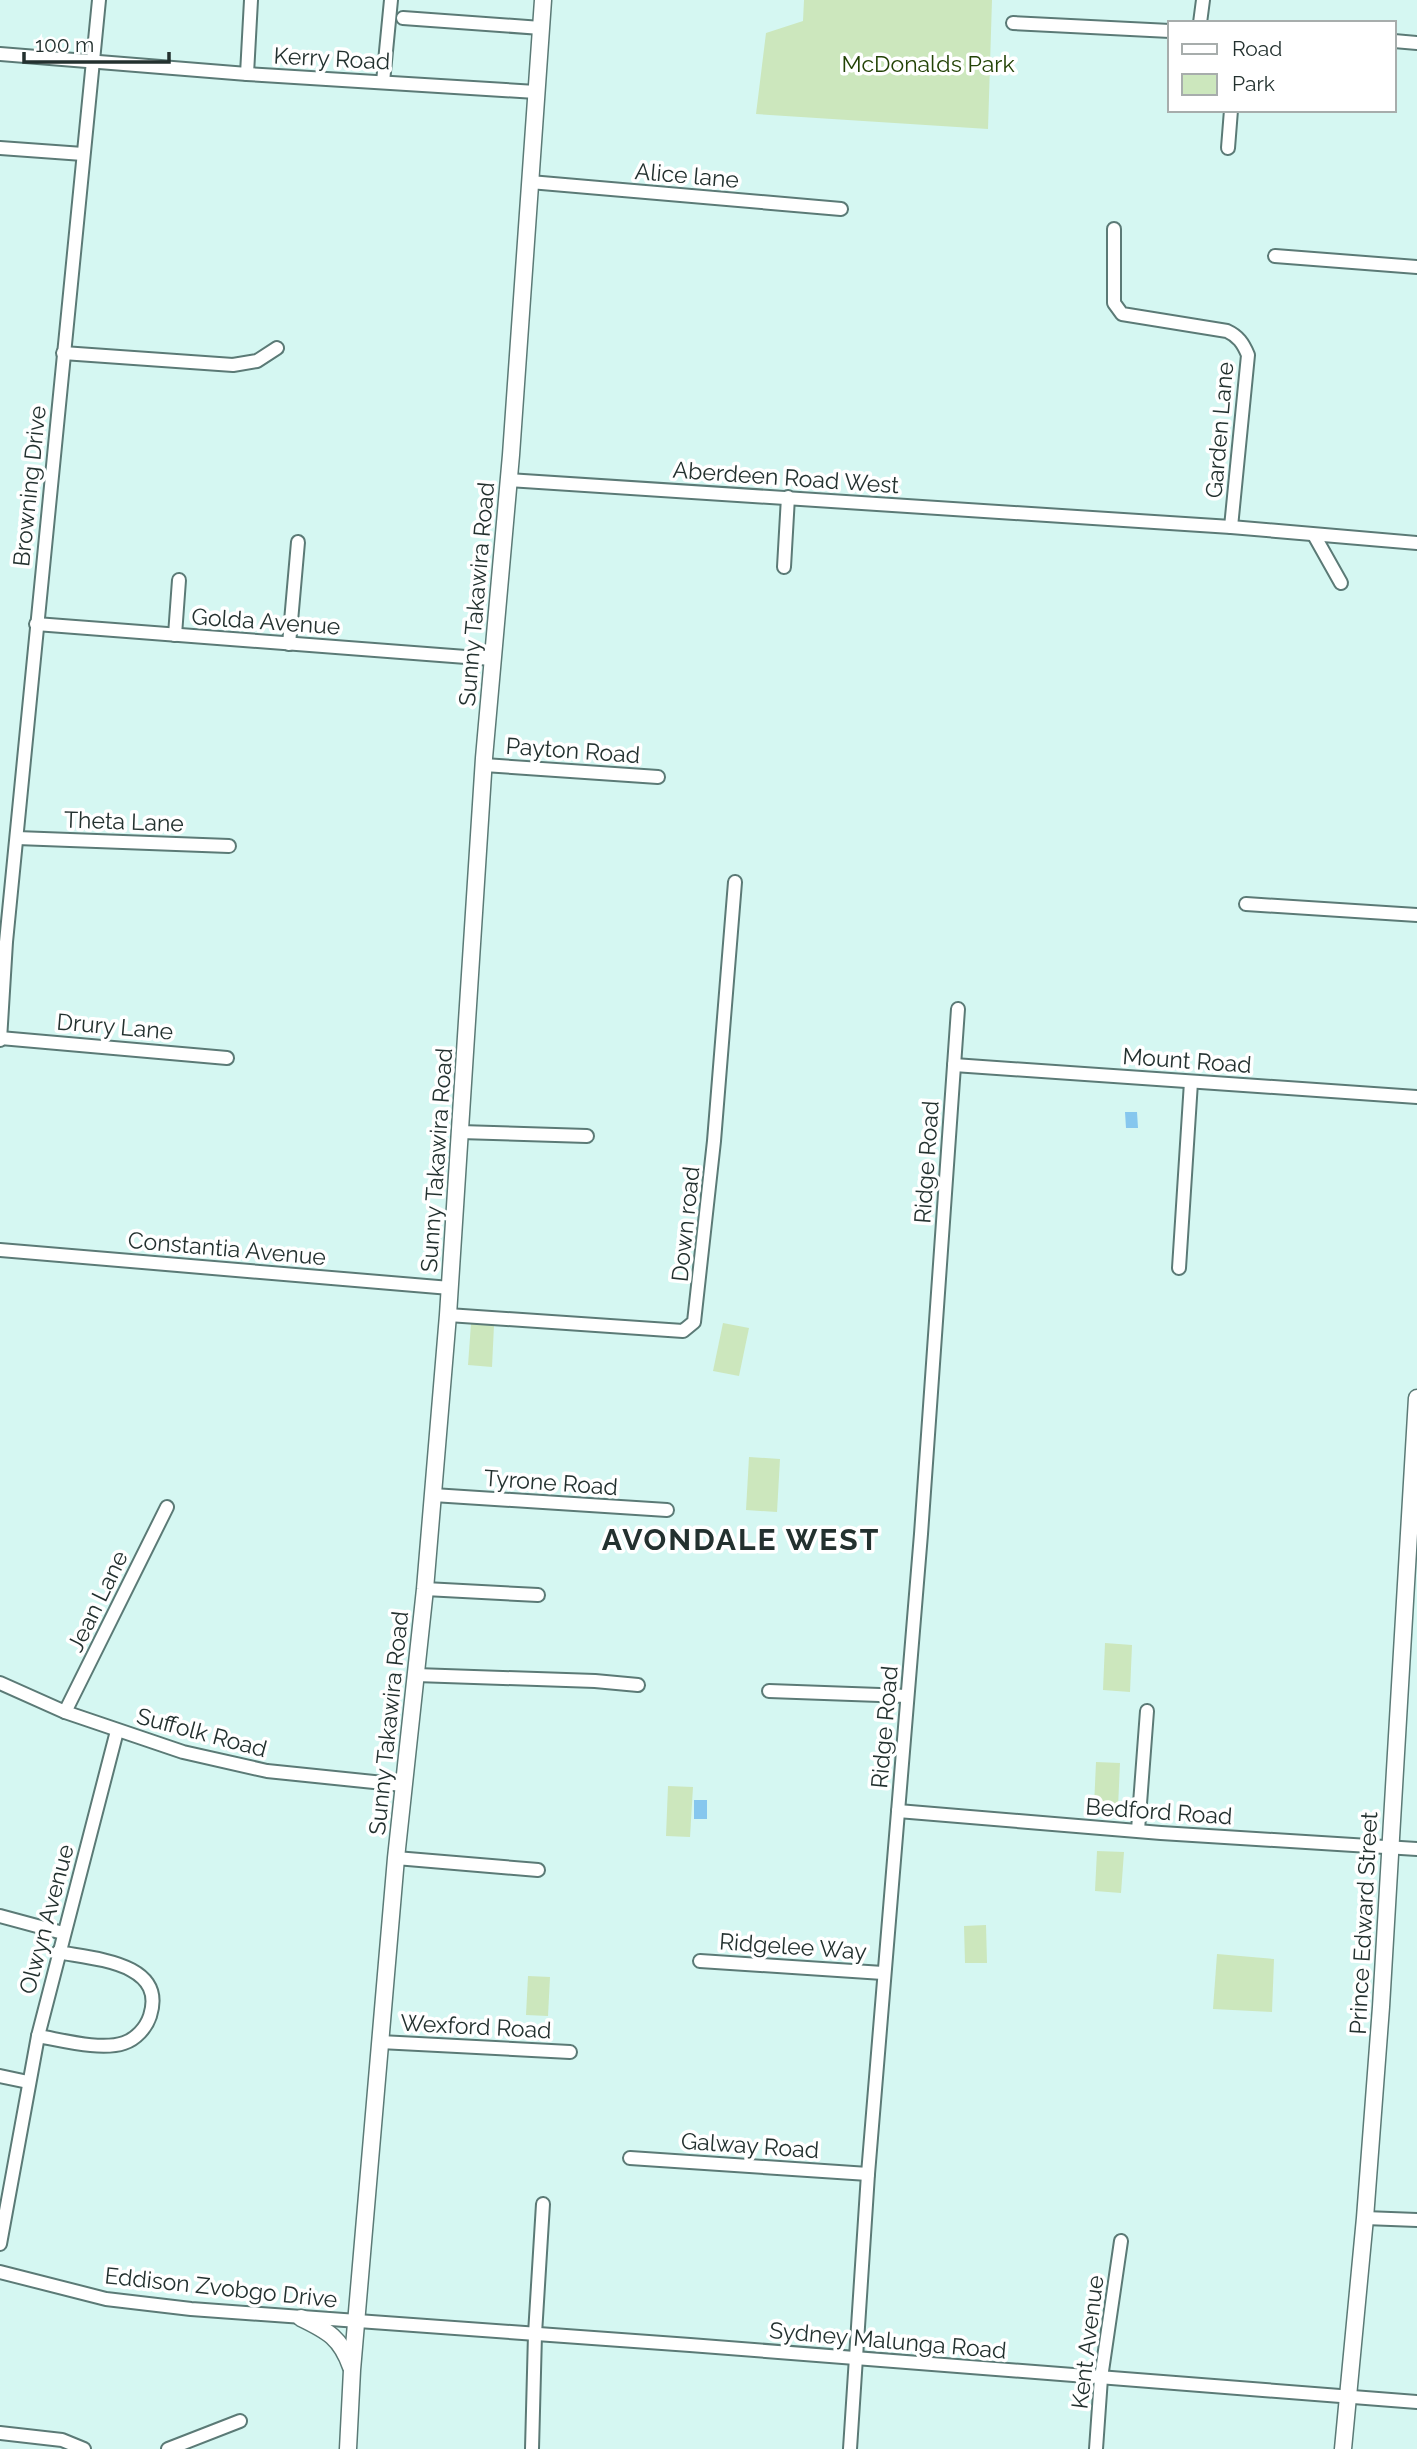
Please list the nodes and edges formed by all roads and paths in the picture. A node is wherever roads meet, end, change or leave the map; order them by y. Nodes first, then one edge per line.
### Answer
1 (99, 0) edge
2 (251, 0) edge
3 (391, 0) edge
4 (543, 0) edge
5 (1203, 0) edge
6 (403, 18) dead end
7 (1199, 21) edge
8 (1013, 23) dead end
9 (541, 28) junction
10 (1168, 31) edge
11 (1396, 41) edge
12 (1417, 43) edge
13 (0, 54) edge
14 (94, 62) junction
15 (247, 74) junction
16 (383, 82) junction
17 (536, 92) junction
18 (1231, 112) edge
19 (0, 148) edge
20 (1228, 148) dead end
21 (83, 153) junction
22 (530, 182) junction
23 (841, 209) dead end
24 (1114, 229) dead end
25 (1275, 256) dead end
26 (1417, 267) edge
27 (277, 348) dead end
28 (63, 353) junction
29 (508, 480) junction
30 (788, 497) junction
31 (1231, 527) junction
32 (1314, 535) junction
33 (298, 542) dead end
34 (1417, 543) edge
35 (784, 567) dead end
36 (179, 580) dead end
37 (1341, 583) dead end
38 (36, 624) junction
39 (175, 635) junction
40 (289, 644) junction
41 (492, 659) junction
42 (484, 765) junction
43 (658, 777) dead end
44 (17, 838) junction
45 (229, 846) dead end
46 (735, 882) dead end
47 (1246, 904) dead end
48 (1417, 915) edge
49 (3, 941) edge
50 (958, 1009) dead end
51 (0, 1039) edge
52 (227, 1058) dead end
53 (954, 1065) junction
54 (1191, 1082) junction
55 (1417, 1097) edge
56 (460, 1132) junction
57 (587, 1136) dead end
58 (0, 1250) edge
59 (1179, 1268) dead end
60 (450, 1288) junction
61 (448, 1315) junction
62 (1417, 1405) edge
63 (433, 1495) junction
64 (167, 1507) dead end
65 (667, 1510) dead end
66 (425, 1590) junction
67 (538, 1595) dead end
68 (416, 1675) junction
69 (0, 1683) edge
70 (638, 1685) dead end
71 (769, 1691) dead end
72 (907, 1696) junction
73 (1147, 1711) dead end
74 (65, 1712) junction
75 (117, 1731) junction
76 (403, 1785) junction
77 (898, 1811) junction
78 (1138, 1830) junction
79 (1390, 1848) junction
80 (1417, 1850) edge
81 (396, 1858) junction
82 (538, 1870) dead end
83 (0, 1916) edge
84 (63, 1933) junction
85 (58, 1952) junction
86 (700, 1961) dead end
87 (883, 1973) junction
88 (38, 2036) junction
89 (380, 2042) junction
90 (570, 2052) dead end
91 (0, 2076) edge
92 (28, 2082) junction
93 (630, 2158) dead end
94 (868, 2174) junction
95 (543, 2204) dead end
96 (1365, 2218) junction
97 (1417, 2220) edge
98 (1121, 2241) dead end
99 (0, 2244) edge
100 (0, 2272) edge
101 (301, 2318) junction
102 (356, 2321) junction
103 (535, 2334) junction
104 (856, 2360) junction
105 (352, 2370) junction
106 (1101, 2378) junction
107 (1346, 2397) junction
108 (1417, 2402) edge
109 (240, 2421) dead end
110 (0, 2433) edge
111 (84, 2449) edge
112 (168, 2449) edge
113 (348, 2449) edge
114 (532, 2449) edge
115 (850, 2449) edge
116 (1096, 2449) edge
117 (1343, 2449) edge

1 - 14 street, Browning Drive
2 - 15 street
3 - 16 street
4 - 9 main road, Sunny Takawira Road
5 - 7 street
6 - 9 street
8 - 10 street
9 - 17 main road, Sunny Takawira Road
11 - 12 street
13 - 14 street, Kerry Road
14 - 15 street, Kerry Road
14 - 21 street, Browning Drive
15 - 16 street, Kerry Road
16 - 17 street, Kerry Road
17 - 22 main road, Sunny Takawira Road
18 - 20 street
19 - 21 street
21 - 28 street, Browning Drive
22 - 23 street, Alice lane
22 - 29 main road, Sunny Takawira Road
24 - 31 street, Garden Lane
25 - 26 street
27 - 28 street
28 - 38 street, Browning Drive
29 - 30 street, Aberdeen Road West
29 - 41 main road, Sunny Takawira Road
30 - 31 street, Aberdeen Road West
30 - 35 street
31 - 32 street, Aberdeen Road West
32 - 34 street, Aberdeen Road West
32 - 37 street
33 - 40 street
36 - 39 street
38 - 39 street, Golda Avenue
38 - 44 street, Browning Drive
39 - 40 street, Golda Avenue
40 - 41 street, Golda Avenue
41 - 42 main road, Sunny Takawira Road
42 - 43 street, Payton Road
42 - 56 main road, Sunny Takawira Road
44 - 45 street, Theta Lane
44 - 49 street, Browning Drive
46 - 61 street, Down road
47 - 48 street
49 - 51 street, Browning Drive
50 - 53 street, Ridge Road
51 - 52 street, Drury Lane
53 - 54 street, Mount Road
53 - 72 street, Ridge Road
54 - 55 street, Mount Road
54 - 59 street
56 - 57 street
56 - 60 main road, Sunny Takawira Road
58 - 60 street, Constantia Avenue
60 - 61 main road, Sunny Takawira Road
61 - 63 main road, Sunny Takawira Road
62 - 79 main road, Prince Edward Street
63 - 65 street, Tyrone Road
63 - 66 main road, Sunny Takawira Road
64 - 74 street, Jean Lane
66 - 67 street
66 - 68 main road, Sunny Takawira Road
68 - 70 street
68 - 76 main road, Sunny Takawira Road
69 - 74 street, Suffolk Road
71 - 72 street
72 - 77 street, Ridge Road
73 - 78 street
74 - 75 street, Suffolk Road
75 - 76 street, Suffolk Road
75 - 84 street, Olwyn Avenue
76 - 81 main road, Sunny Takawira Road
77 - 78 street, Bedford Road
77 - 87 street, Ridge Road
78 - 79 street, Bedford Road
79 - 80 street, Bedford Road
79 - 96 main road, Prince Edward Street
81 - 82 street
81 - 89 main road, Sunny Takawira Road
83 - 84 street
84 - 85 street, Olwyn Avenue
85 - 88 street, Olwyn Avenue
85 - 88 street
86 - 87 street, Ridgelee Way
87 - 94 street, Ridge Road
88 - 92 street, Olwyn Avenue
89 - 90 street, Wexford Road
89 - 102 main road, Sunny Takawira Road
91 - 92 street
92 - 99 street, Olwyn Avenue
93 - 94 street, Galway Road
94 - 104 street, Ridge Road
95 - 103 street
96 - 97 street
96 - 107 main road, Prince Edward Street
98 - 106 street, Kent Avenue
100 - 101 street, Eddison Zvobgo Drive
101 - 102 street, Eddison Zvobgo Drive
101 - 105 main road
102 - 103 street, Sydney Malunga Road
102 - 105 main road, Sunny Takawira Road
103 - 104 street, Sydney Malunga Road
103 - 114 street
104 - 106 street, Sydney Malunga Road
104 - 115 street, Ridge Road
105 - 113 main road, Sunny Takawira Road
106 - 107 street, Sydney Malunga Road
106 - 116 street, Kent Avenue
107 - 108 street, Sydney Malunga Road
107 - 117 main road, Prince Edward Street
109 - 112 street
110 - 111 street

